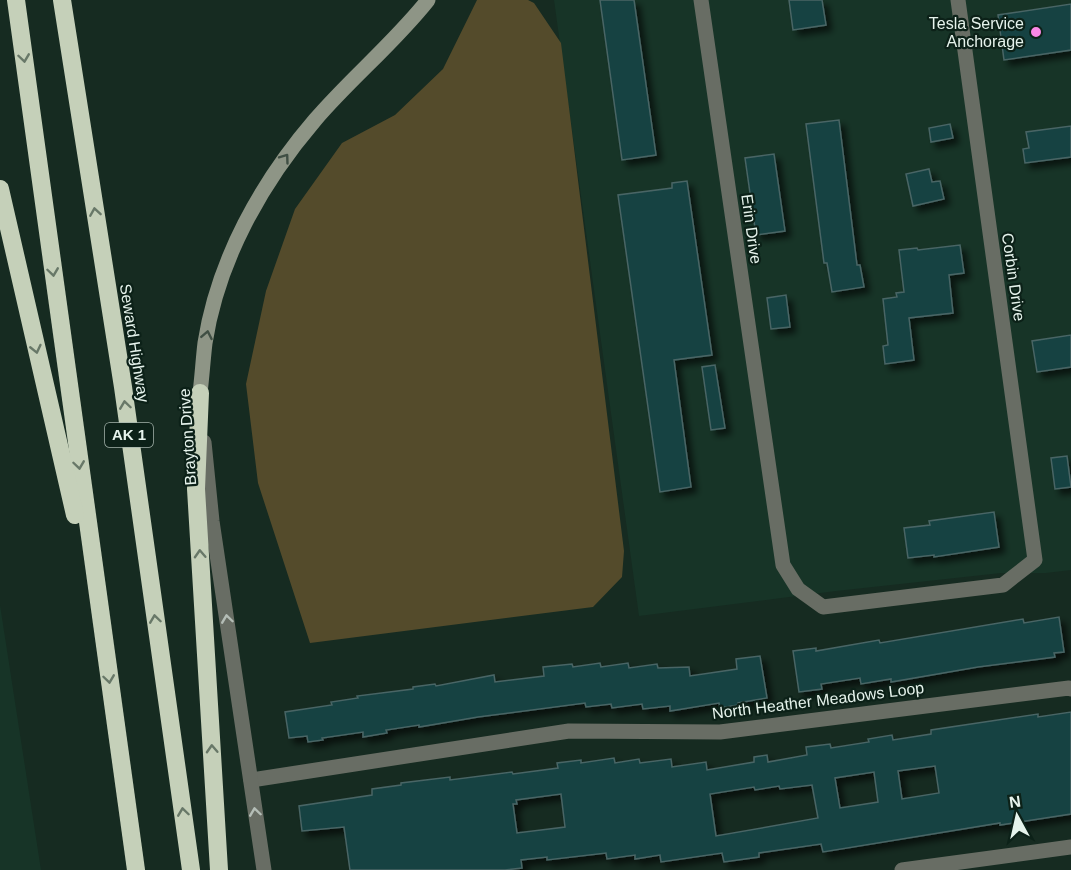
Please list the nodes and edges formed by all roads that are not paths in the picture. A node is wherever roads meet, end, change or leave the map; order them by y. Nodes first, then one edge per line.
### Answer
1 (16, 0) edge
2 (62, 0) edge
3 (428, 0) edge
4 (701, 0) edge
5 (958, 0) edge
6 (0, 189) edge
7 (200, 393) junction
8 (1035, 560) joint
9 (100, 621) junction
10 (1070, 688) edge
11 (251, 780) junction
12 (1071, 847) edge
13 (136, 870) edge
14 (191, 870) edge
15 (219, 870) edge
16 (264, 870) edge
17 (902, 870) edge

1 -> 9 highway
14 -> 2 highway, Seward Highway / AK 1
7 -> 3 main road, Brayton Drive
4 - 8 street, Erin Drive
5 - 8 street, Corbin Drive
6 -> 9 highway
11 -> 7 street, Brayton Drive
15 -> 7 highway
9 -> 13 highway
10 - 11 street, North Heather Meadows Loop
16 -> 11 street, Brayton Drive
12 - 17 street

